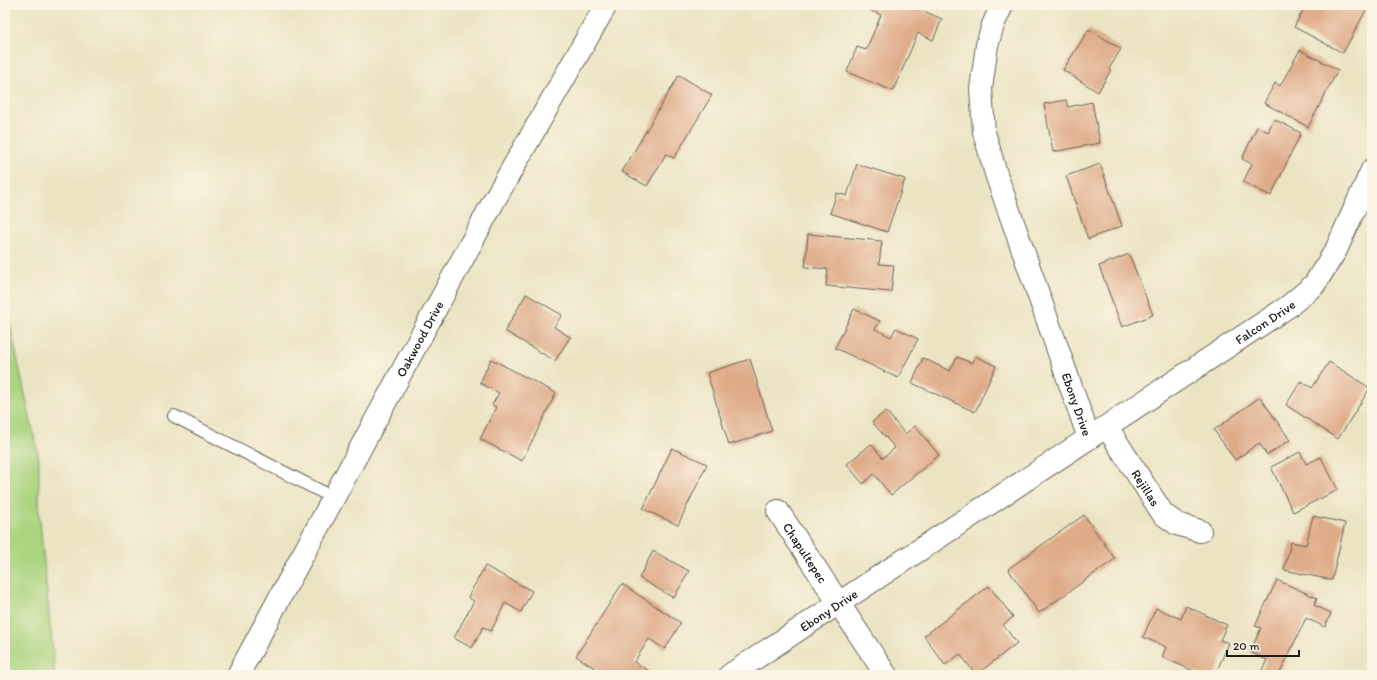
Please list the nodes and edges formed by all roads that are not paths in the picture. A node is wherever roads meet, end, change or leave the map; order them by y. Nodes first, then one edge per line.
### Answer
1 (606, 5) edge
2 (1002, 5) edge
3 (1372, 170) edge
4 (174, 416) dead end
5 (1098, 432) junction
6 (334, 498) junction
7 (778, 511) dead end
8 (1200, 530) dead end
9 (839, 602) junction
10 (238, 675) edge
11 (730, 675) edge
12 (886, 675) edge

1 - 6 street, Oakwood Drive
2 - 5 street, Ebony Drive
3 - 5 street, Falcon Drive
4 - 6 lane
5 - 8 street, Rejillas
5 - 9 street, Ebony Drive
6 - 10 street, Oakwood Drive
7 - 9 street, Chapultepec
9 - 11 street, Ebony Drive
9 - 12 street, Chapultepec

